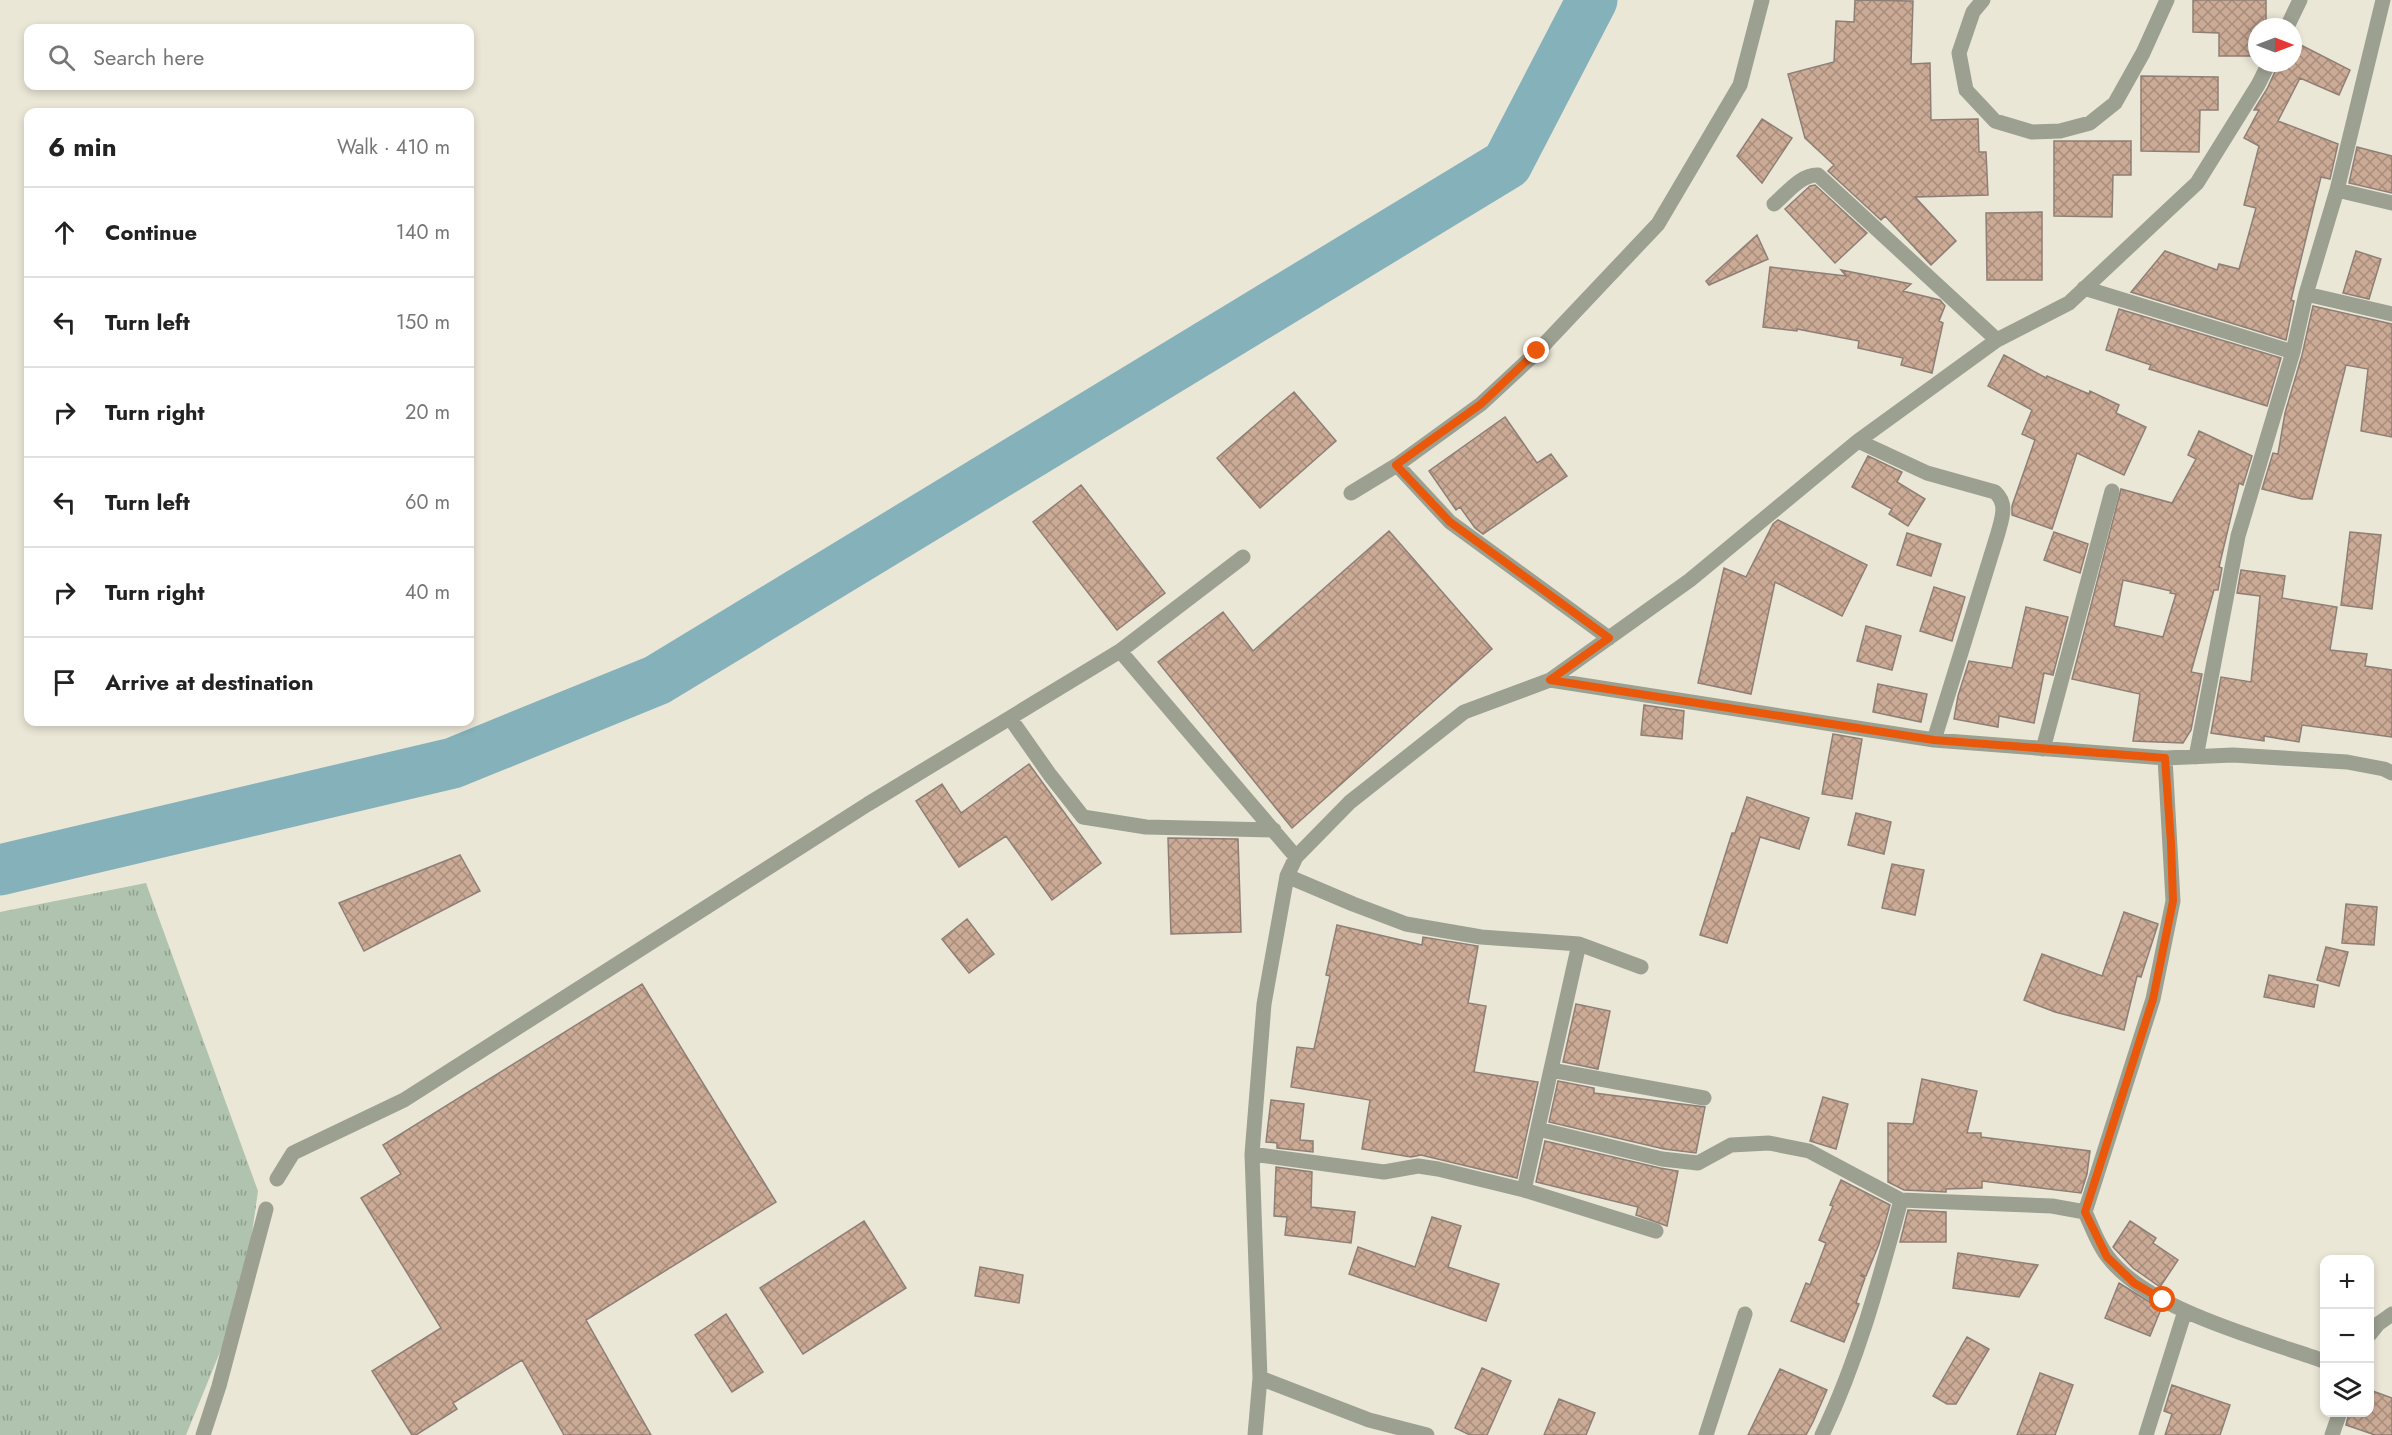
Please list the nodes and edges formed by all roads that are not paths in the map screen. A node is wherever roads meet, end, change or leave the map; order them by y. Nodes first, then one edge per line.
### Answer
1 (1762, 0) edge
2 (1983, 0) edge
3 (2167, 0) edge
4 (2300, 0) edge
5 (2383, 0) edge
6 (2291, 18) edge
7 (2264, 72) edge
8 (2337, 190) junction
9 (2392, 203) edge
10 (1774, 204) dead end
11 (2084, 288) junction
12 (2306, 294) junction
13 (2392, 314) edge
14 (1997, 340) junction
15 (2293, 352) junction
16 (1858, 441) junction
17 (1396, 465) junction
18 (2112, 491) dead end
19 (1351, 493) dead end
20 (1243, 557) dead end
21 (1609, 638) junction
22 (1120, 651) junction
23 (1550, 680) junction
24 (1010, 718) junction
25 (1934, 740) junction
26 (2043, 749) junction
27 (2196, 757) junction
28 (2165, 758) junction
29 (2392, 773) edge
30 (1274, 830) junction
31 (1296, 857) junction
32 (1287, 876) junction
33 (1579, 944) junction
34 (1641, 967) dead end
35 (1551, 1070) junction
36 (1704, 1098) dead end
37 (1538, 1129) junction
38 (1252, 1154) junction
39 (277, 1179) dead end
40 (1524, 1190) junction
41 (1901, 1200) junction
42 (266, 1209) dead end
43 (2085, 1212) junction
44 (1656, 1231) dead end
45 (2185, 1311) junction
46 (1745, 1314) dead end
47 (2392, 1314) edge
48 (2374, 1329) edge
49 (2320, 1359) edge
50 (1260, 1378) junction
51 (2339, 1417) edge
52 (203, 1435) edge
53 (1255, 1435) edge
54 (1427, 1435) edge
55 (1706, 1435) edge
56 (1822, 1435) edge
57 (2146, 1435) edge
58 (2332, 1435) edge

1 - 17 street
2 - 3 street
4 - 6 street
5 - 8 street
7 - 11 street
8 - 9 street
8 - 12 street
10 - 14 street
11 - 14 street
11 - 15 street
12 - 13 street
12 - 15 street
14 - 16 street
15 - 27 street
16 - 21 street
16 - 25 street
17 - 19 street
17 - 21 street
18 - 26 street
20 - 22 street
21 - 23 street
22 - 24 street
22 - 30 street
23 - 25 street
23 - 31 street
24 - 30 street
24 - 39 street
25 - 26 street
26 - 28 street
27 - 28 street
27 - 29 street
28 - 43 street
30 - 31 street
31 - 32 street
32 - 33 street
32 - 38 street
33 - 34 street
33 - 35 street
35 - 36 street
35 - 37 street
37 - 40 street
37 - 41 street
38 - 40 street
38 - 50 street
40 - 44 street
41 - 43 street
41 - 56 street
42 - 52 street
43 - 45 street
45 - 49 street
45 - 57 street
46 - 55 street
47 - 48 street
50 - 53 street
50 - 54 street
51 - 58 street

